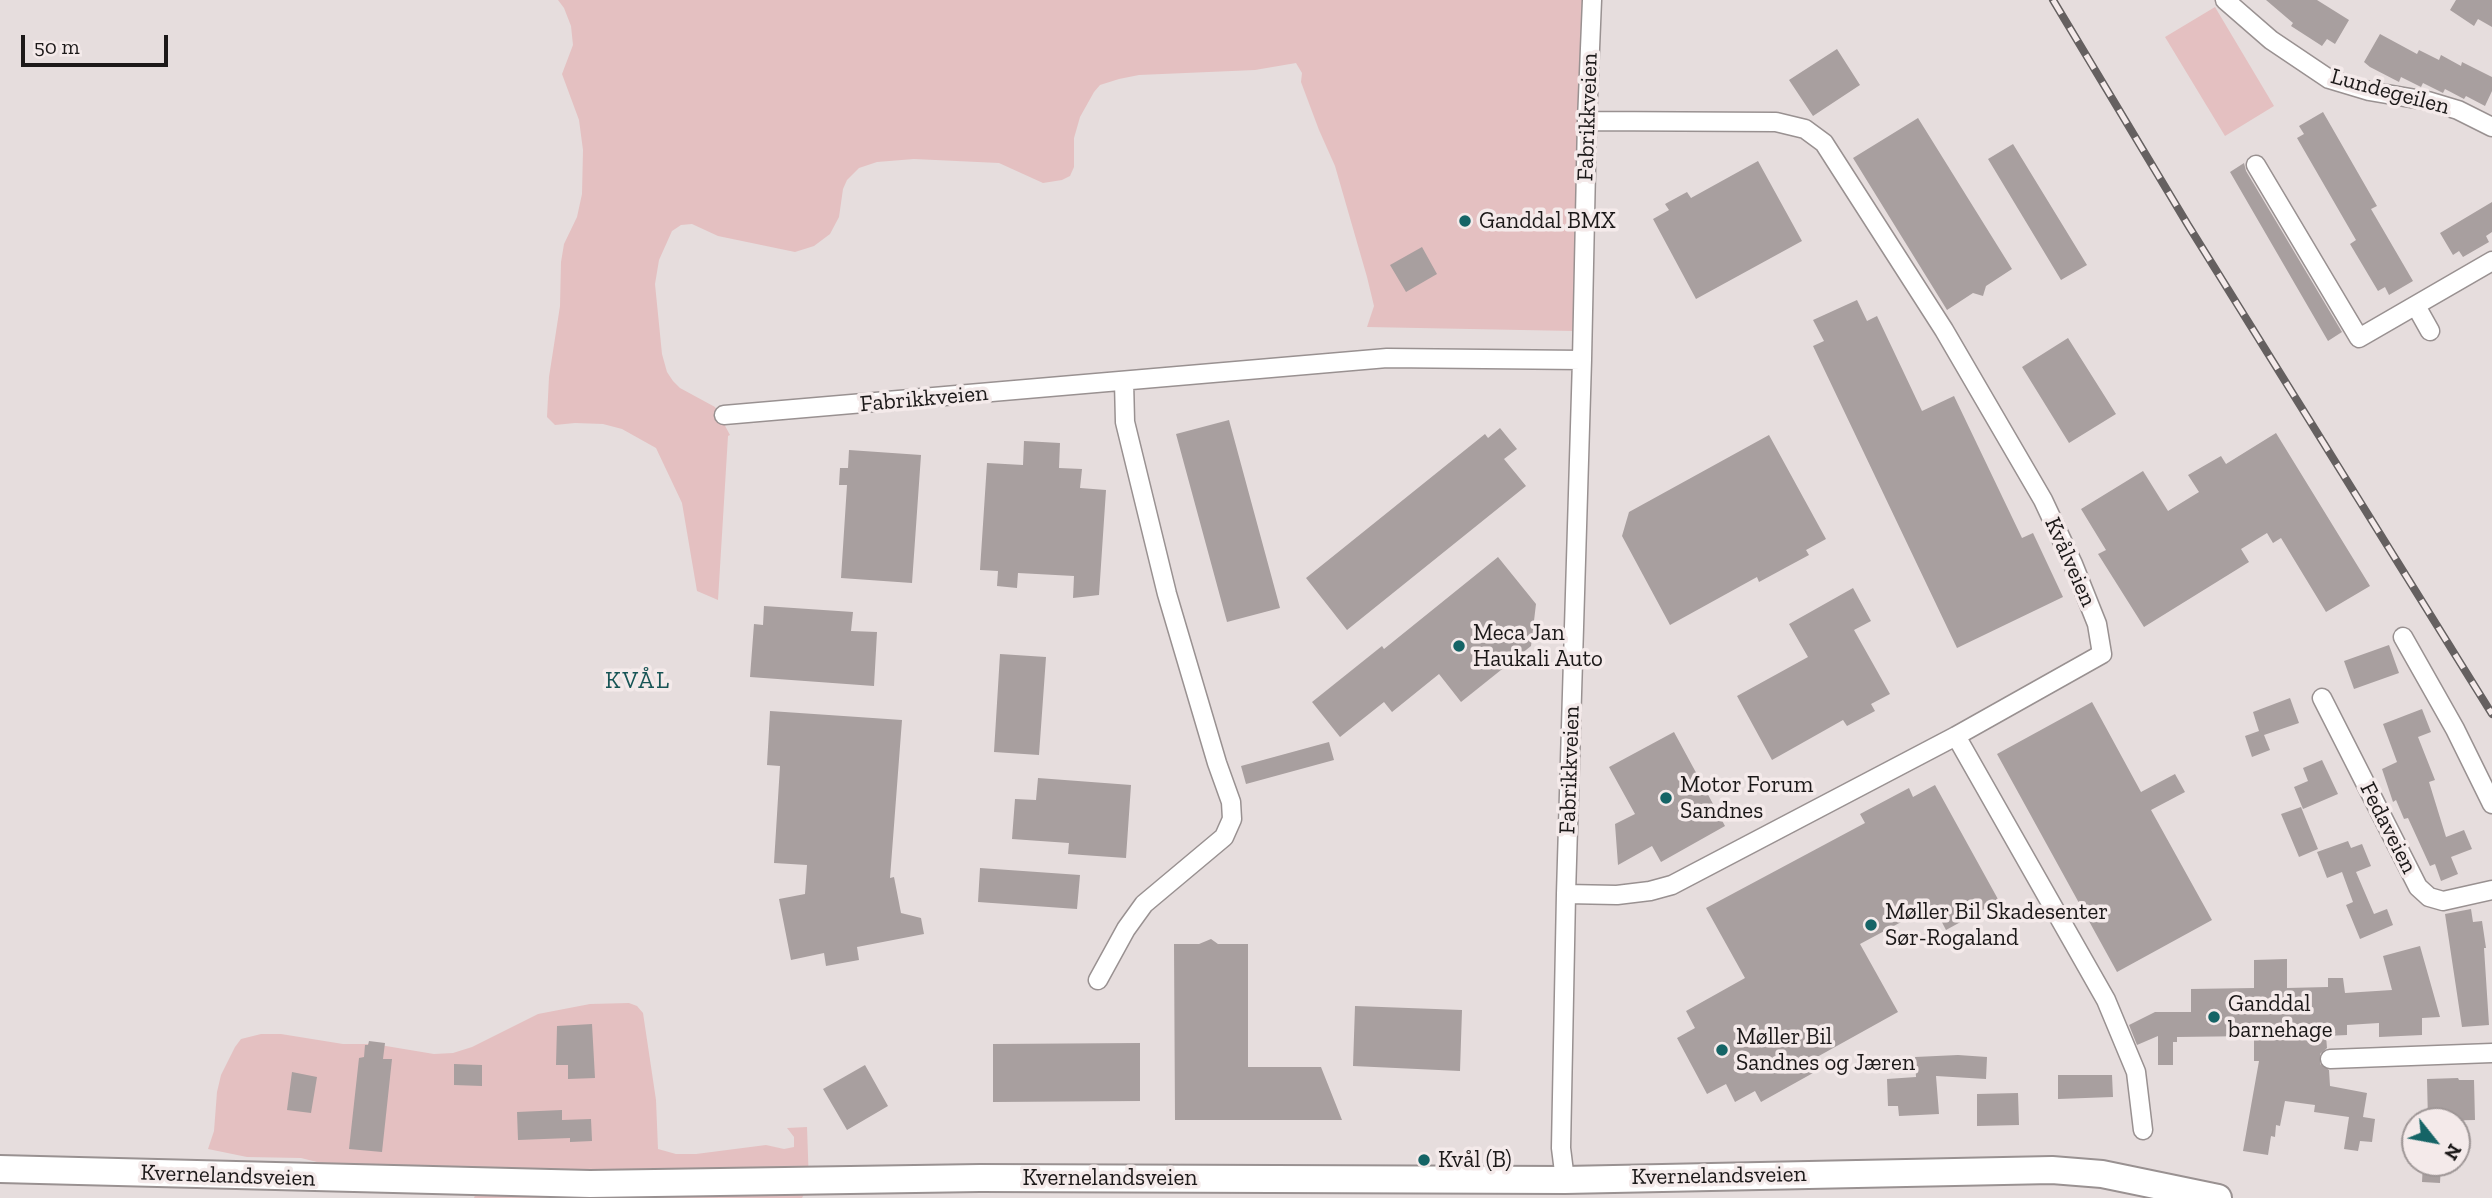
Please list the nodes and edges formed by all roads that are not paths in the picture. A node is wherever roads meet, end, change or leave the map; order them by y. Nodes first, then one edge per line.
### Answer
1 (1592, 0) edge
2 (2225, 0) edge
3 (1587, 121) junction
4 (2492, 127) edge
5 (2256, 165) dead end
6 (2492, 261) edge
7 (2416, 306) junction
8 (2430, 331) dead end
9 (1582, 360) junction
10 (1124, 381) junction
11 (724, 415) dead end
12 (2403, 637) dead end
13 (2322, 698) dead end
14 (1956, 736) junction
15 (2492, 804) edge
16 (2492, 890) edge
17 (1566, 894) junction
18 (1098, 980) dead end
19 (2492, 1053) edge
20 (2330, 1059) dead end
21 (2143, 1130) dead end
22 (0, 1169) edge
23 (1564, 1180) junction
24 (1366, 1189) edge
25 (2218, 1198) edge

1 - 3 street, Fabrikkveien
2 - 4 street, Lundegeilen
3 - 9 street, Fabrikkveien
3 - 14 street, Kvålveien
5 - 7 street
6 - 7 street
7 - 8 street
9 - 10 street, Fabrikkveien
9 - 17 street, Fabrikkveien
10 - 11 street, Fabrikkveien
10 - 18 street
12 - 15 street
13 - 16 street, Fedaveien
14 - 17 street, Kvålveien
14 - 21 street
17 - 23 street, Fabrikkveien
19 - 20 street
22 - 24 main road, Kvernelandsveien
23 - 24 main road, Kvernelandsveien
23 - 25 main road, Kvernelandsveien

